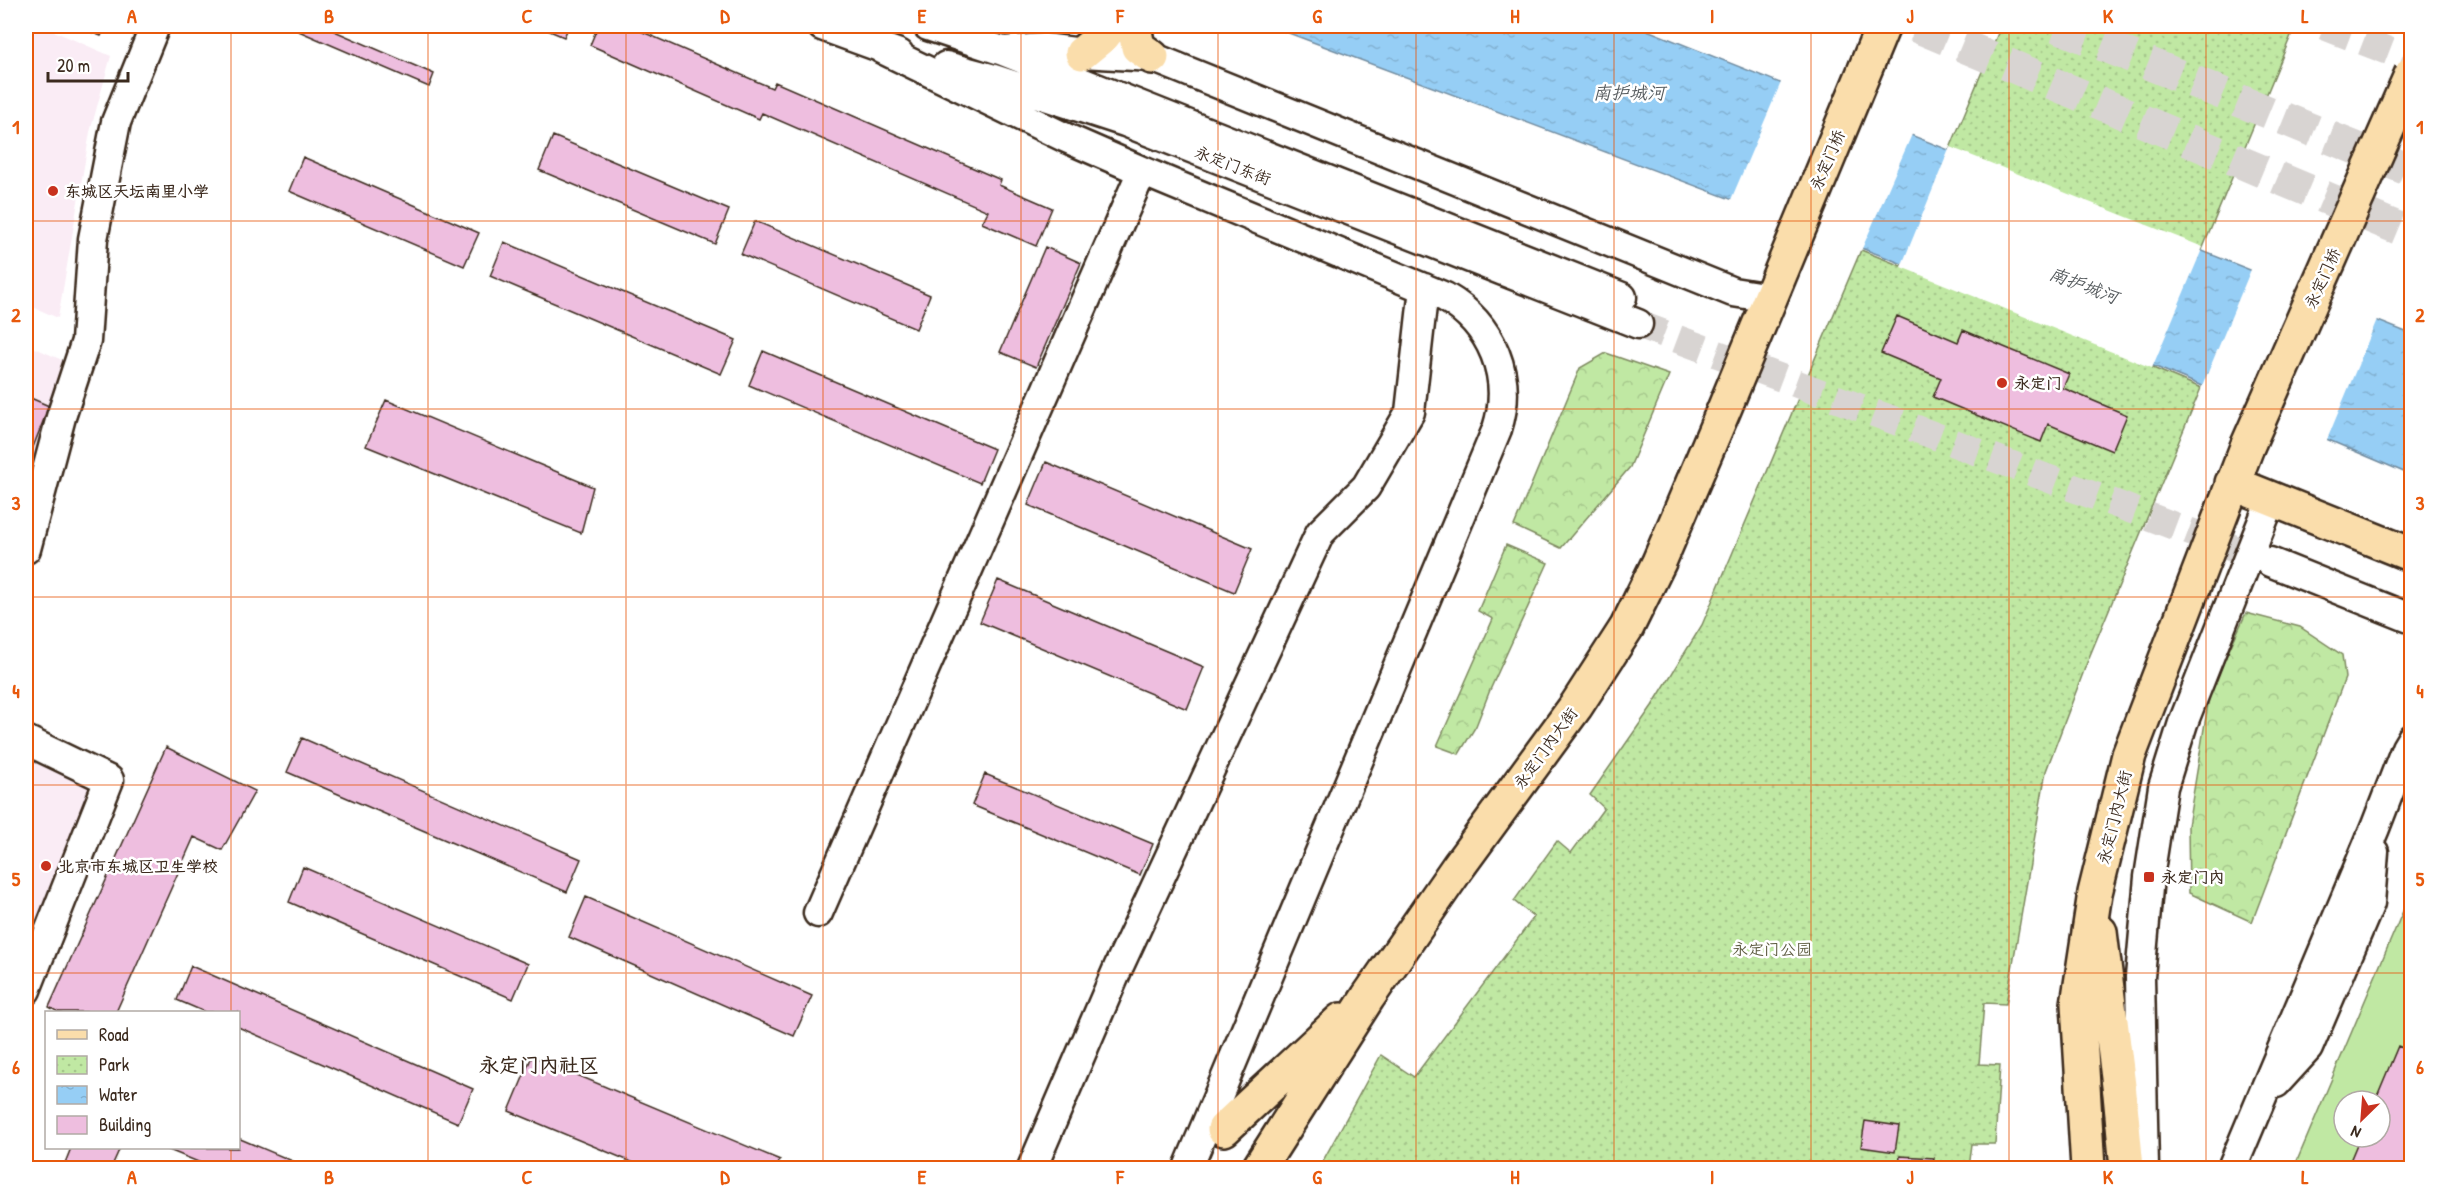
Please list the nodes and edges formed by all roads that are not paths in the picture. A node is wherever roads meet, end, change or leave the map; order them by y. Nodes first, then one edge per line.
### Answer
1 (155, 26) edge
2 (822, 26) edge
3 (928, 26) edge
4 (1883, 26) edge
5 (1134, 35) edge
6 (882, 49) junction
7 (1003, 51) junction
8 (1082, 53) junction
9 (2412, 73) edge
10 (1142, 171) junction
11 (1777, 281) junction
12 (1424, 288) junction
13 (2232, 483) junction
14 (2271, 500) junction
15 (26, 549) edge
16 (2412, 555) edge
17 (2412, 600) edge
18 (2412, 619) edge
19 (2412, 738) edge
20 (26, 741) edge
21 (2095, 893) junction
22 (819, 913) dead end
23 (26, 990) edge
24 (1368, 997) junction
25 (1224, 1129) joint
26 (1032, 1168) edge
27 (1188, 1168) edge
28 (1200, 1168) edge
29 (1259, 1168) edge
30 (2088, 1168) edge
31 (2127, 1168) edge
32 (2144, 1168) edge
33 (2232, 1168) edge

1 - 15 street
2 - 6 street, 永定门东街
3 - 7 street, 永定门东街
4 - 11 main road, 永定门桥
5 - 8 street
5 - 8 main road
5 - 11 street
6 - 7 street, 永定门东街
6 - 10 street
7 - 8 street
9 - 13 main road, 永定门桥, bridge
10 - 12 street
10 - 22 street
11 - 24 main road, 永定门内大街
12 - 26 street
12 - 27 street
13 - 14 main road
13 - 21 main road, 永定门内大街
14 - 16 main road
14 - 32 street
17 - 18 street
19 - 33 street
20 - 23 street
21 - 30 main road, 永定门内大街
21 - 31 main road
24 - 25 main road
24 - 29 main road, 永定门内大街
25 - 28 street

